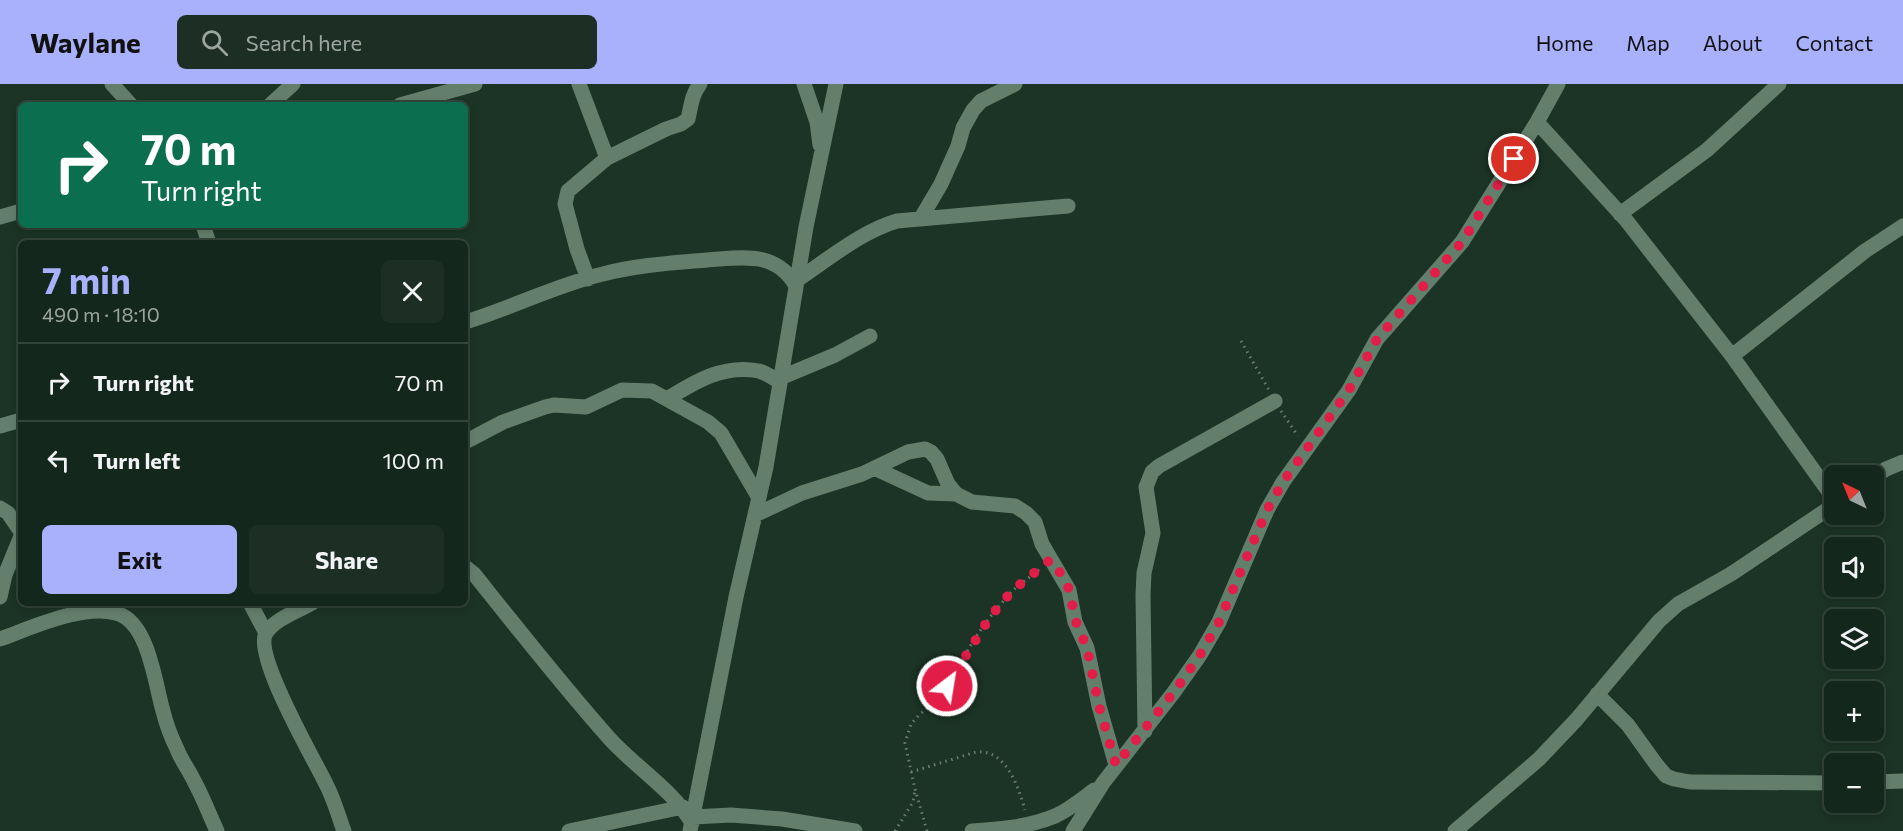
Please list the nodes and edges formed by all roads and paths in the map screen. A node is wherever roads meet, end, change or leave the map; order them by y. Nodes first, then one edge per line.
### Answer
1 (112, 84) edge
2 (293, 84) edge
3 (475, 84) edge
4 (579, 84) edge
5 (700, 84) edge
6 (804, 84) edge
7 (836, 84) edge
8 (1015, 84) edge
9 (1558, 84) edge
10 (1779, 84) edge
11 (128, 102) edge
12 (273, 102) edge
13 (411, 102) edge
14 (1537, 122) junction
15 (822, 155) junction
16 (607, 158) junction
17 (1068, 206) dead end
18 (18, 212) edge
19 (1620, 214) junction
20 (0, 217) edge
21 (921, 218) junction
22 (1903, 226) edge
23 (588, 279) junction
24 (796, 283) junction
25 (468, 321) edge
26 (870, 336) dead end
27 (1732, 356) junction
28 (780, 380) junction
29 (667, 399) junction
30 (1275, 401) dead end
31 (18, 421) edge
32 (0, 426) edge
33 (468, 442) edge
34 (1903, 462) edge
35 (874, 468) junction
36 (1884, 470) edge
37 (1824, 485) edge
38 (956, 494) junction
39 (759, 498) junction
40 (0, 508) edge
41 (1824, 511) edge
42 (755, 515) junction
43 (18, 529) edge
44 (18, 542) edge
45 (1050, 560) junction
46 (468, 569) edge
47 (0, 597) edge
48 (252, 606) edge
49 (306, 606) edge
50 (87, 608) edge
51 (266, 633) junction
52 (0, 639) edge
53 (1598, 694) junction
54 (1144, 730) junction
55 (1116, 765) junction
56 (911, 772) junction
57 (1903, 780) edge
58 (1884, 781) edge
59 (1103, 783) junction
60 (1824, 783) edge
61 (915, 789) junction
62 (690, 820) edge
63 (1028, 824) junction
64 (217, 831) edge
65 (344, 831) edge
66 (569, 831) edge
67 (852, 831) edge
68 (895, 831) edge
69 (927, 831) edge
70 (972, 831) edge
71 (1072, 831) edge
72 (1455, 831) edge

1 - 11 street
2 - 12 street
3 - 13 street
4 - 16 street
5 - 16 street
6 - 15 street
7 - 15 street
8 - 21 street
9 - 14 street
10 - 19 street
14 - 19 street
14 - 54 street
15 - 24 street
16 - 23 street
17 - 21 street
18 - 20 street
19 - 27 street
21 - 24 street
22 - 27 street
23 - 24 street
23 - 25 street
24 - 28 street
26 - 28 street
27 - 37 street
28 - 29 street
28 - 39 street
29 - 33 street
29 - 39 street
30 - 54 street
31 - 32 street
34 - 36 street
35 - 38 street
35 - 38 street
35 - 42 street
38 - 45 street
39 - 42 street
40 - 43 street
41 - 53 street
42 - 62 street
44 - 47 street
45 - 55 street
45 - 56 path
46 - 62 street
48 - 51 street
49 - 51 street
50 - 52 street
50 - 64 street
51 - 65 street
53 - 60 street
53 - 72 street
54 - 55 street
55 - 59 street
56 - 61 path
56 - 63 path
57 - 58 street
59 - 63 street
59 - 71 street
61 - 68 path
61 - 69 path
62 - 66 street
62 - 67 street
63 - 70 street

